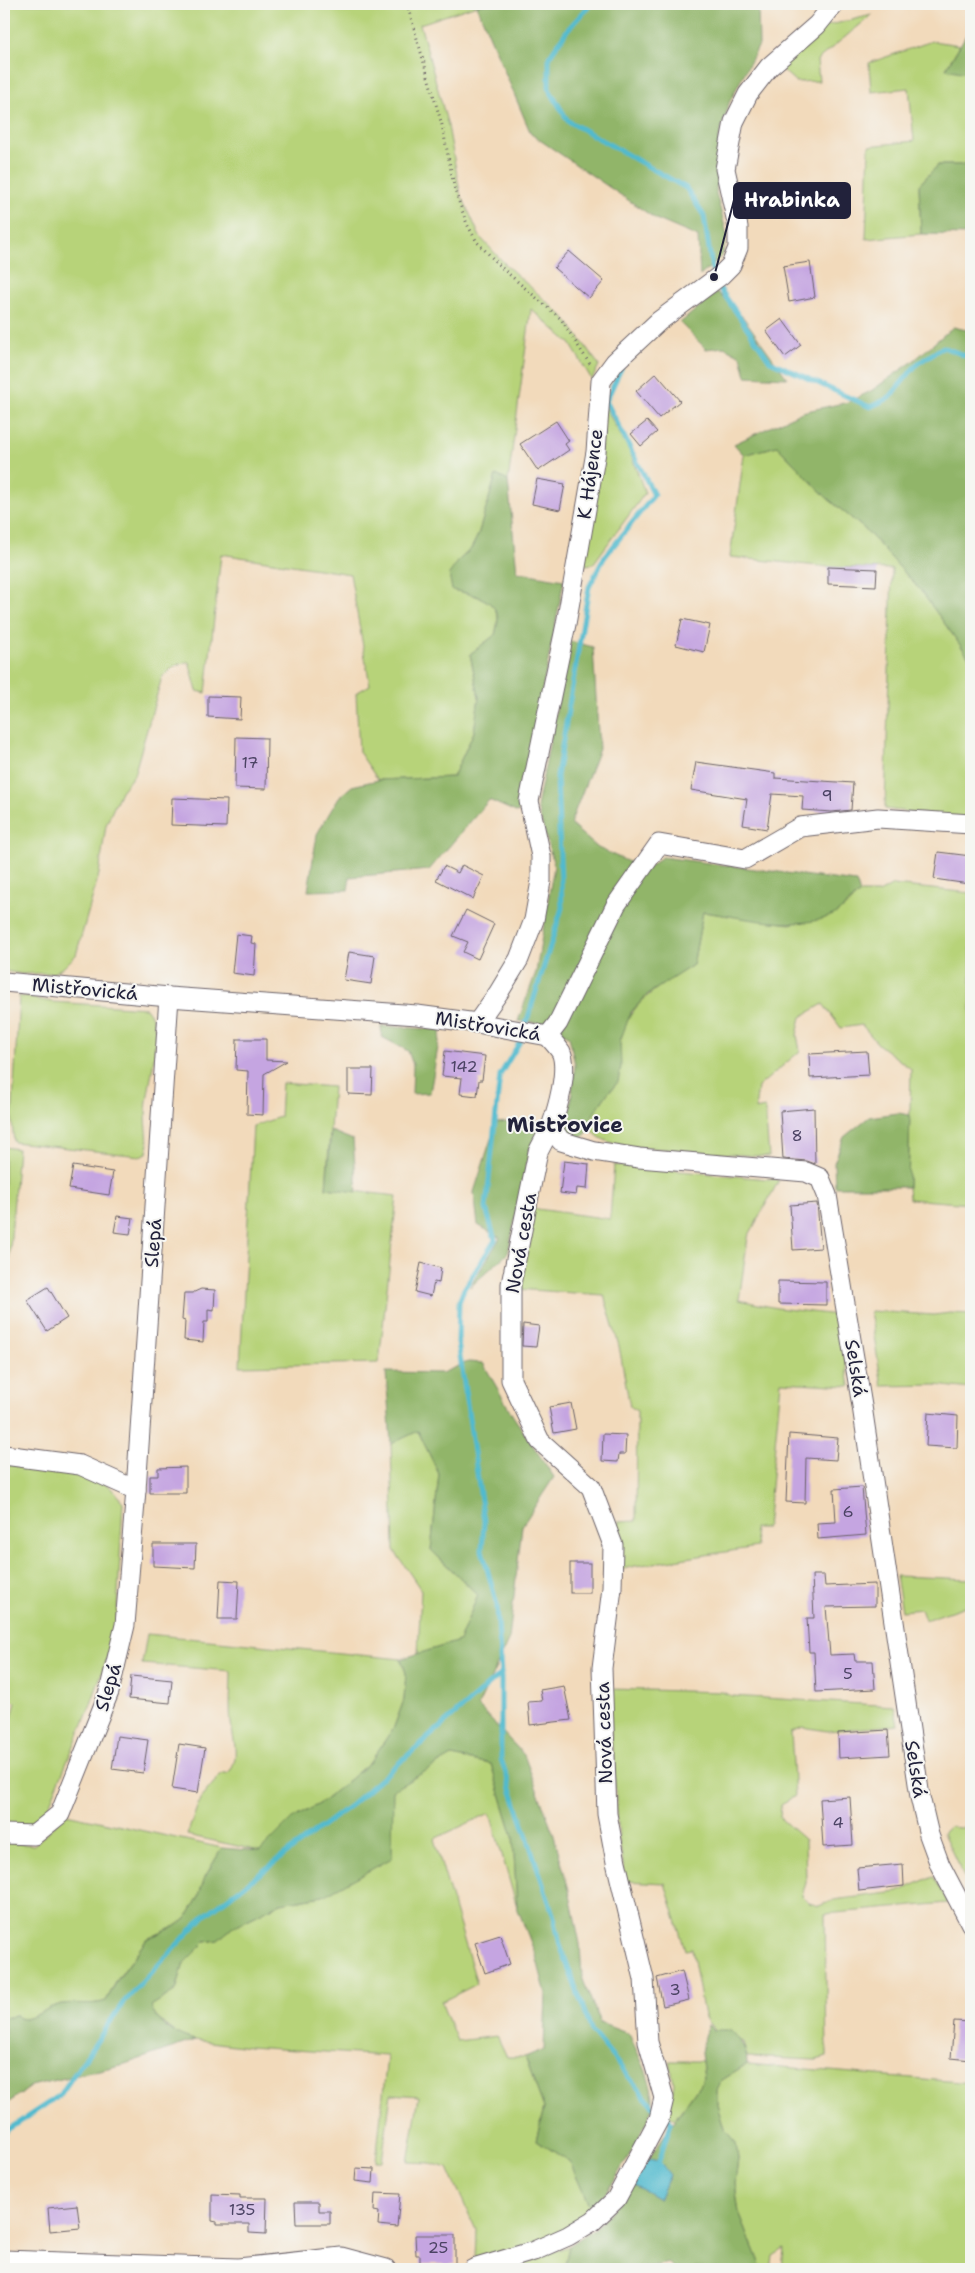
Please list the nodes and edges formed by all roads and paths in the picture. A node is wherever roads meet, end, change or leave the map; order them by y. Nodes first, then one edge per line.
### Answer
1 (407, 4) edge
2 (834, 4) edge
3 (601, 381) junction
4 (971, 824) edge
5 (4, 982) edge
6 (169, 997) junction
7 (477, 1023) junction
8 (533, 1033) junction
9 (551, 1127) junction
10 (4, 1455) edge
11 (136, 1490) junction
12 (4, 1834) edge
13 (971, 1924) edge
14 (4, 2260) edge
15 (386, 2269) edge
16 (473, 2269) edge

1 - 3 path
2 - 3 street
3 - 7 street, K Hájence
4 - 8 street, Mistřovická
5 - 6 street, Mistřovická
6 - 7 street, Mistřovická
6 - 11 street, Slepá
7 - 8 street, Mistřovická
8 - 9 street
9 - 13 street, Selská
9 - 16 street, Nová cesta
10 - 11 street
11 - 12 street, Slepá
14 - 15 street

